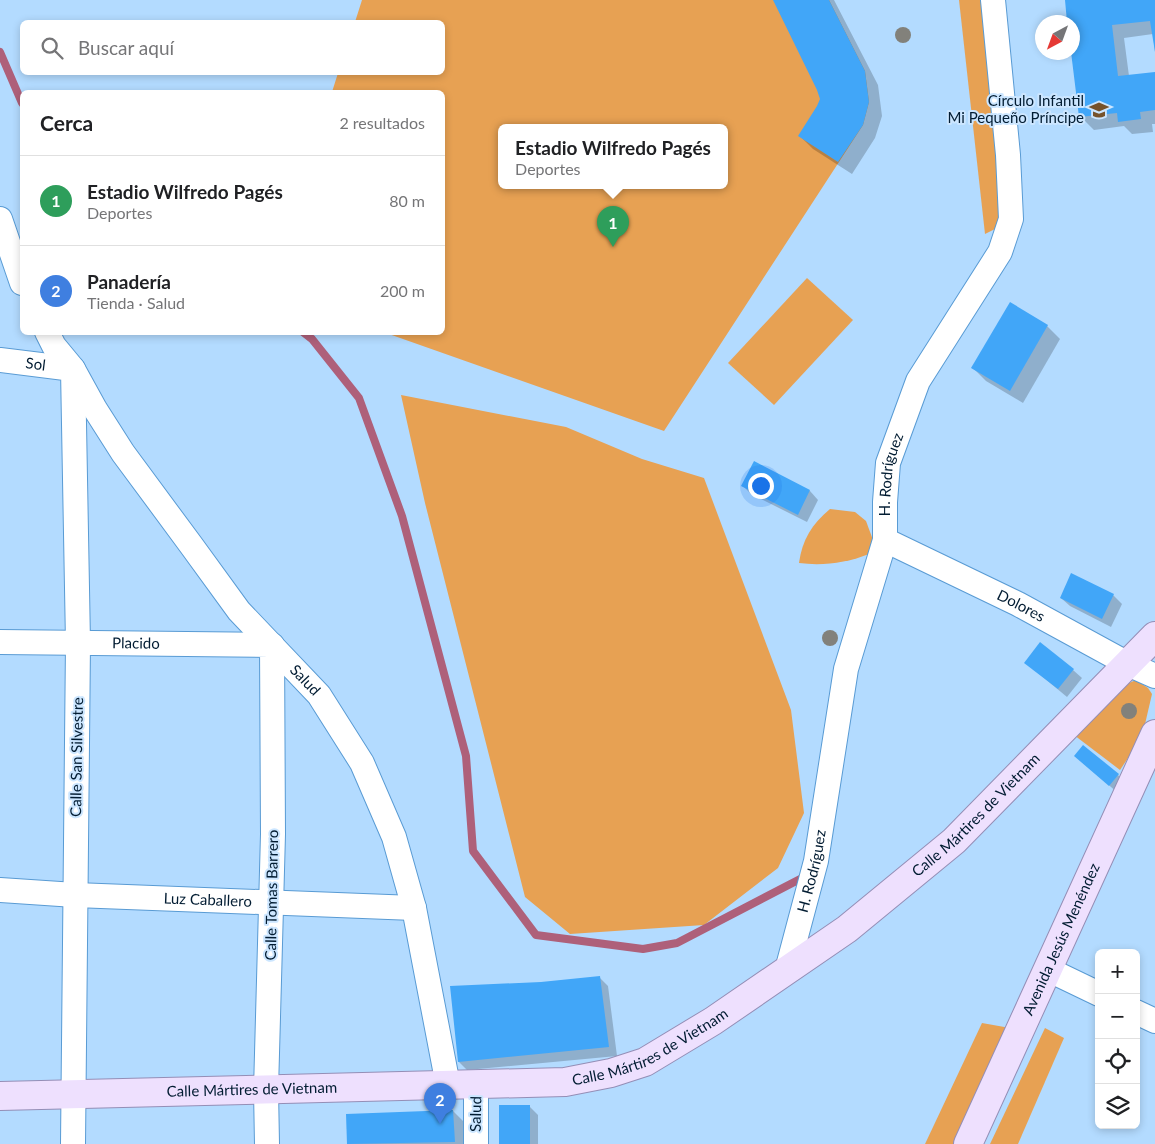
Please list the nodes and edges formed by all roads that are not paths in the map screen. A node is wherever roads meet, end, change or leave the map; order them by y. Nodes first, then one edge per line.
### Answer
1 (993, 0) edge
2 (0, 218) edge
3 (20, 277) edge
4 (48, 335) edge
5 (0, 360) edge
6 (72, 369) junction
7 (885, 540) junction
8 (1155, 636) edge
9 (0, 642) edge
10 (78, 643) junction
11 (272, 645) junction
12 (1128, 664) junction
13 (1155, 676) edge
14 (1155, 734) edge
15 (0, 890) edge
16 (75, 895) junction
17 (272, 903) junction
18 (414, 908) junction
19 (787, 970) junction
20 (1047, 970) junction
21 (1095, 992) edge
22 (1140, 1014) edge
23 (1155, 1021) edge
24 (476, 1084) junction
25 (448, 1085) junction
26 (266, 1090) junction
27 (73, 1094) junction
28 (0, 1096) edge
29 (73, 1144) edge
30 (267, 1144) edge
31 (476, 1144) edge
32 (968, 1144) edge

1 - 7 street, H. Rodríguez
2 - 3 street
4 - 6 street, Salud
5 - 6 street, Sol
6 - 10 street, Calle San Silvestre
6 - 11 street, Salud
7 - 12 street, Dolores
7 - 19 street, H. Rodríguez
8 - 12 main road, Calle Mártires de Vietnam
9 - 10 street, Placido
10 - 11 street, Placido
10 - 16 street, Calle San Silvestre
11 - 17 street, Calle Tomas Barrero
11 - 18 street, Salud
12 - 13 street, Dolores
12 - 19 main road, Calle Mártires de Vietnam
14 - 20 main road, Avenida Jesús Menéndez
15 - 16 street, Luz Caballero
16 - 17 street, Luz Caballero
16 - 27 street, Calle San Silvestre
17 - 18 street, Luz Caballero
17 - 26 street, Calle Tomas Barrero
18 - 25 street, Salud
19 - 24 main road, Calle Mártires de Vietnam
20 - 21 street
20 - 32 main road, Avenida Jesús Menéndez
22 - 23 street
24 - 25 main road, Calle Mártires de Vietnam
24 - 31 street, Salud
25 - 26 main road, Calle Mártires de Vietnam
26 - 27 main road, Calle Mártires de Vietnam
26 - 30 street, Calle Tomas Barrero
27 - 28 main road, Calle Mártires de Vietnam
27 - 29 street, Calle San Silvestre

